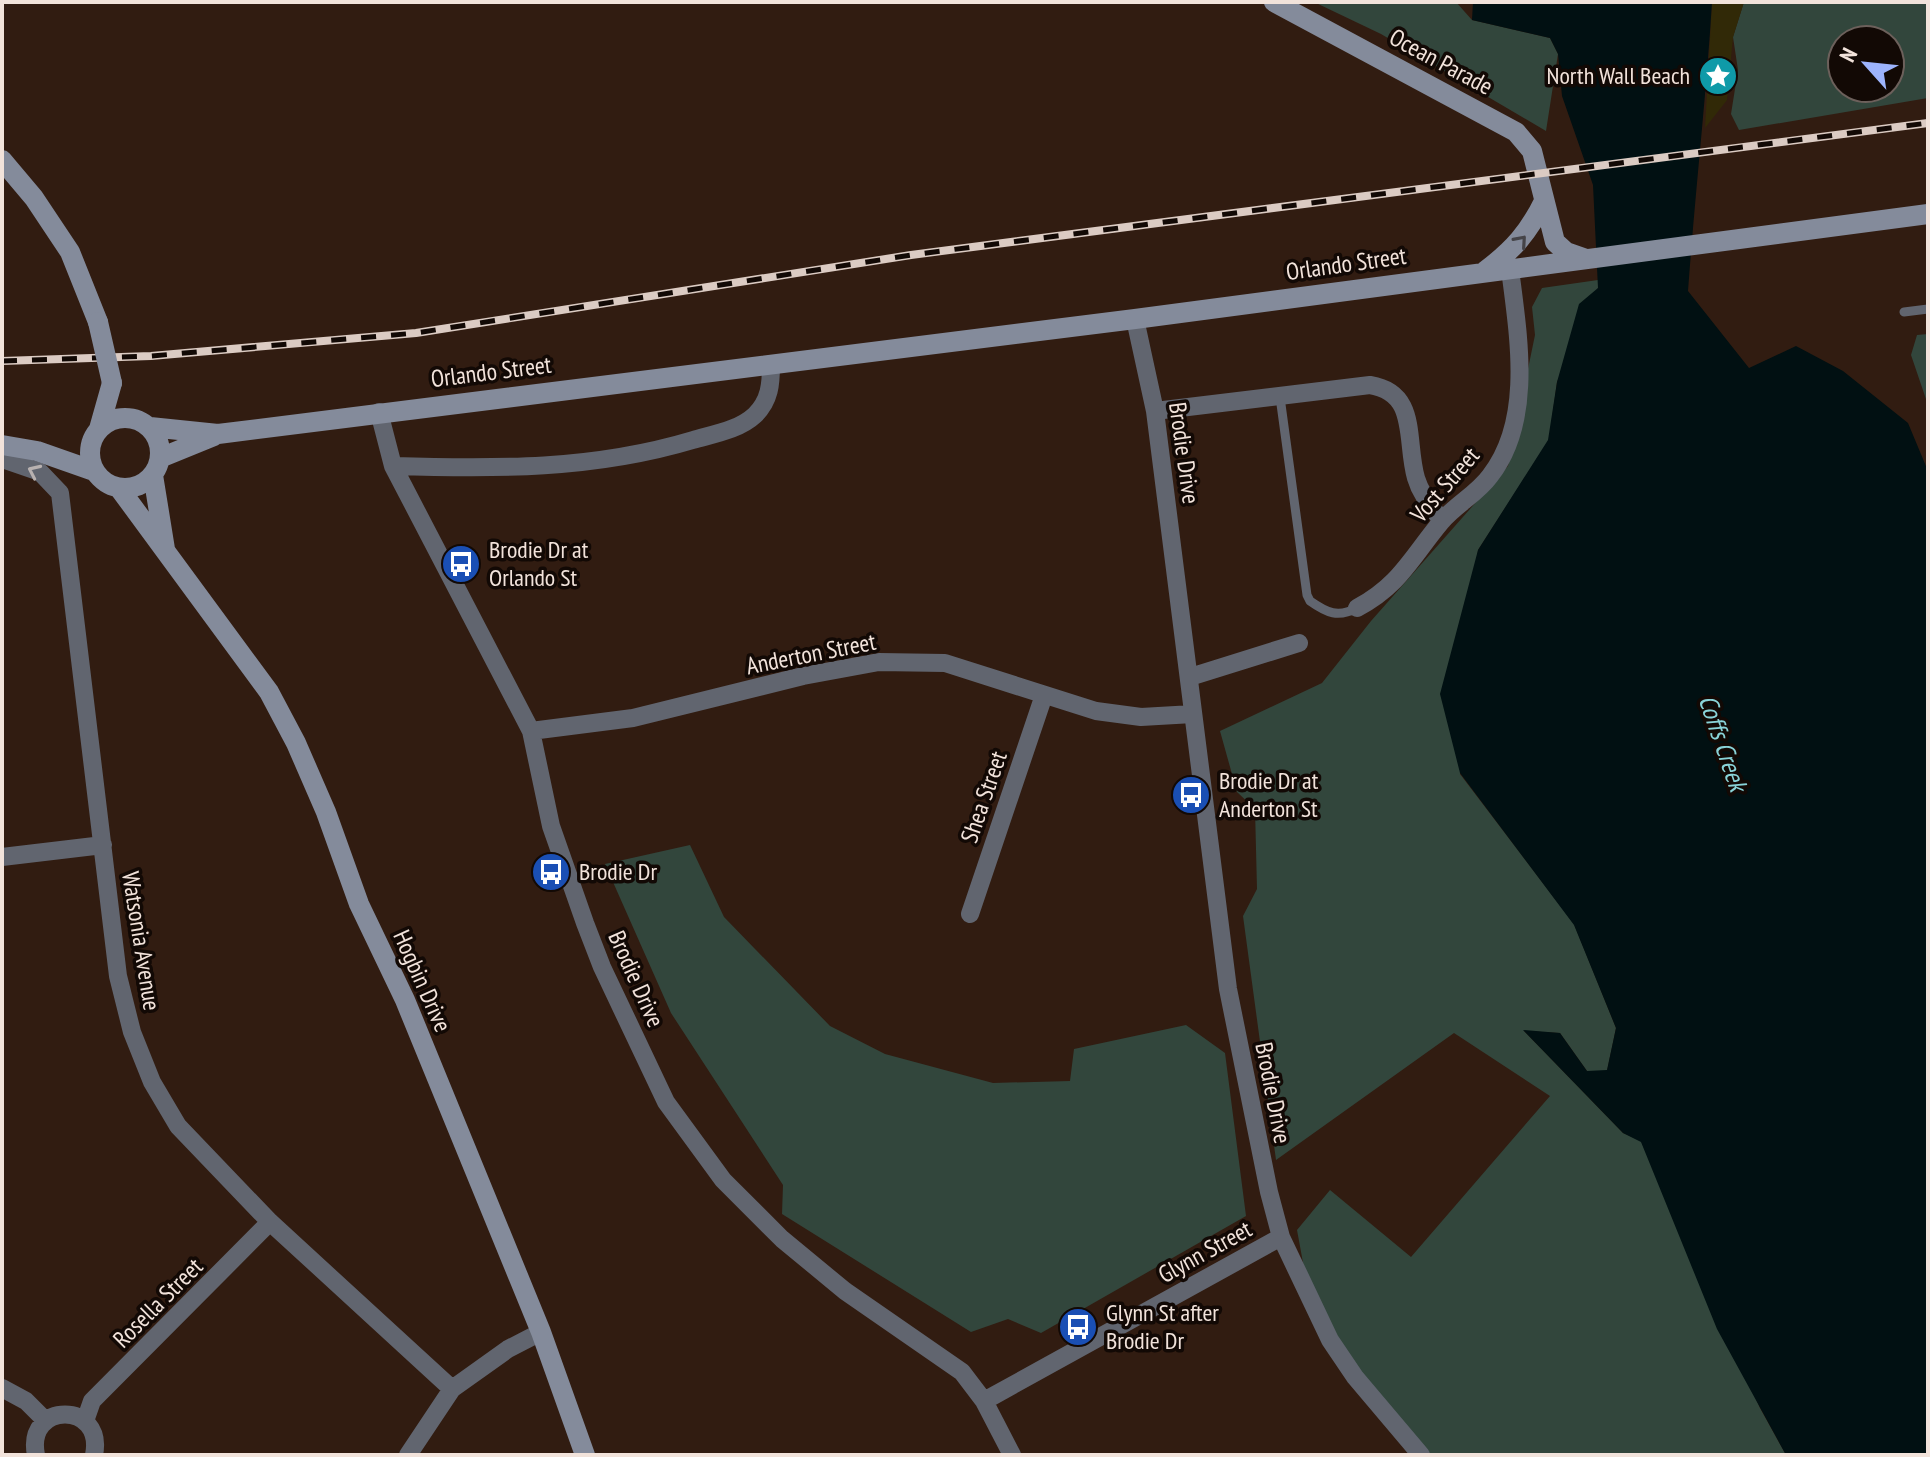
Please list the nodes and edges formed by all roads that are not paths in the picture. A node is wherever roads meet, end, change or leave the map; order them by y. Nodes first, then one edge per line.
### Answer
1 (1274, 2) edge
2 (2, 160) edge
3 (1544, 201) junction
4 (1928, 214) edge
5 (1586, 259) junction
6 (1510, 269) junction
7 (1485, 271) junction
8 (1928, 309) edge
9 (1904, 312) dead end
10 (1135, 319) junction
11 (771, 364) junction
12 (112, 383) junction
13 (1280, 397) junction
14 (1155, 411) junction
15 (379, 412) junction
16 (130, 417) junction
17 (150, 427) junction
18 (97, 432) junction
19 (218, 434) junction
20 (2, 445) edge
21 (37, 451) junction
22 (2, 459) edge
23 (156, 466) junction
24 (393, 466) junction
25 (94, 471) junction
26 (119, 488) junction
27 (1442, 521) junction
28 (166, 553) junction
29 (1357, 608) joint
30 (1299, 643) dead end
31 (1190, 677) junction
32 (1044, 695) junction
33 (1193, 714) junction
34 (531, 731) junction
35 (103, 845) junction
36 (2, 857) edge
37 (970, 914) dead end
38 (270, 1222) junction
39 (1281, 1237) junction
40 (541, 1332) junction
41 (2, 1388) edge
42 (452, 1389) junction
43 (984, 1401) junction
44 (46, 1421) junction
45 (85, 1421) junction
46 (1415, 1448) edge
47 (98, 1454) edge
48 (36, 1455) edge
49 (408, 1455) edge
50 (585, 1455) edge
51 (1012, 1455) edge
52 (1394, 1455) edge

1 - 3 street, Ocean Parade
2 - 12 street, bridge
3 - 5 street, Ocean Parade
7 -> 3 street
4 - 5 street, Orlando Street
5 - 6 street, Orlando Street
6 - 7 street, Orlando Street
6 - 27 street, Vost Street
7 - 10 street, Orlando Street
8 - 9 lane
10 - 11 street, Orlando Street
10 - 14 street, Brodie Drive
11 - 15 street, Orlando Street
11 - 24 street
12 - 16 street
12 - 18 street
13 - 14 street
13 - 27 street
13 - 29 lane
14 - 31 street, Brodie Drive
15 - 19 street, Orlando Street
15 - 24 street, Brodie Drive
16 - 17 street
16 - 18 street
17 - 19 street, Orlando Street
17 - 23 street
18 - 21 street
18 - 25 street
19 - 23 street, Orlando Street
20 - 21 street
21 - 25 street
35 -> 22 street, Watsonia Avenue
23 - 26 street
23 - 28 street, Hogbin Drive
24 - 34 street, Brodie Drive
25 - 26 street
26 - 28 street, Hogbin Drive
27 - 29 street, Vost Street
28 - 40 street, Hogbin Drive
30 - 31 street
31 - 33 street, Brodie Drive
32 - 33 street, Anderton Street
32 - 34 street, Anderton Street
32 - 37 street, Shea Street
33 - 39 street, Brodie Drive
34 - 43 street, Brodie Drive
35 - 36 street
35 - 38 street, Watsonia Avenue
38 - 42 street, Watsonia Avenue
38 - 45 street, Rosella Street
39 - 43 street, Glynn Street
39 - 46 street, Brodie Drive
40 - 42 street
40 - 50 street, Hogbin Drive
41 - 44 street
42 - 49 street
43 - 51 street, Brodie Drive
44 - 45 street
44 - 48 street
45 - 47 street
46 - 52 street

